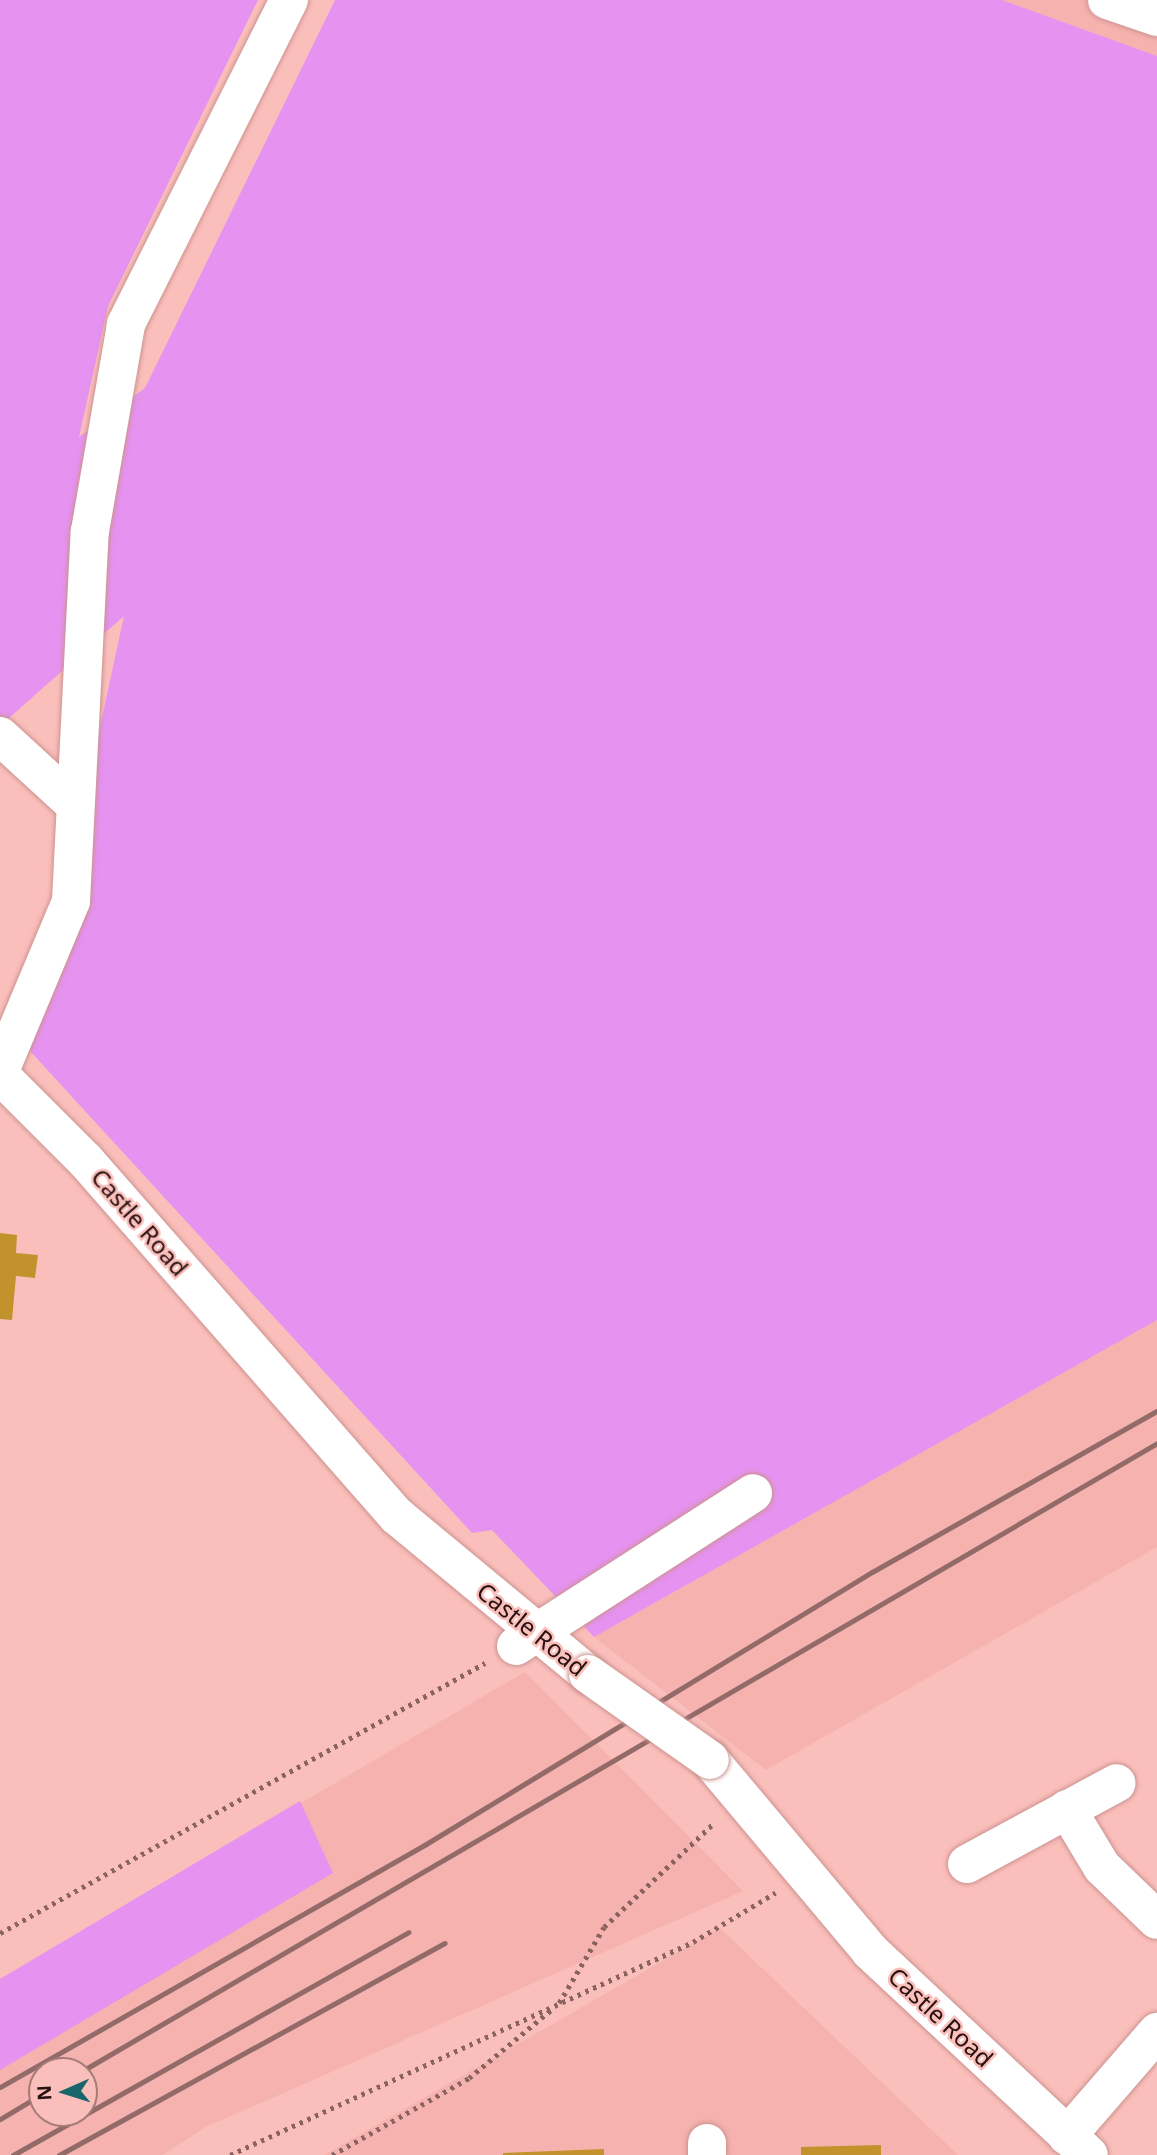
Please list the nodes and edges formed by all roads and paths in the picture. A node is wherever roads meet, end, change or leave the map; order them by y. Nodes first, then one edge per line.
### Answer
1 (289, 0) edge
2 (1107, 0) edge
3 (1157, 17) edge
4 (0, 736) edge
5 (73, 803) junction
6 (0, 1073) edge
7 (753, 1493) dead end
8 (526, 1641) junction
9 (1117, 1783) dead end
10 (742, 1798) junction
11 (1067, 1809) junction
12 (967, 1864) dead end
13 (806, 1875) junction
14 (1157, 1920) edge
15 (0, 1933) edge
16 (559, 2004) junction
17 (1157, 2032) edge
18 (1078, 2145) edge
19 (230, 2155) edge
20 (332, 2155) edge

1 - 5 street
2 - 3 street
4 - 5 street
5 - 6 street
6 - 8 street, Castle Road
7 - 8 street
8 - 10 street, Castle Road, bridge
8 - 15 path
9 - 11 street
10 - 13 street, Castle Road
10 - 16 path
11 - 12 street
11 - 14 street
13 - 16 path
13 - 18 street, Castle Road
16 - 19 path
16 - 20 path
17 - 18 street

